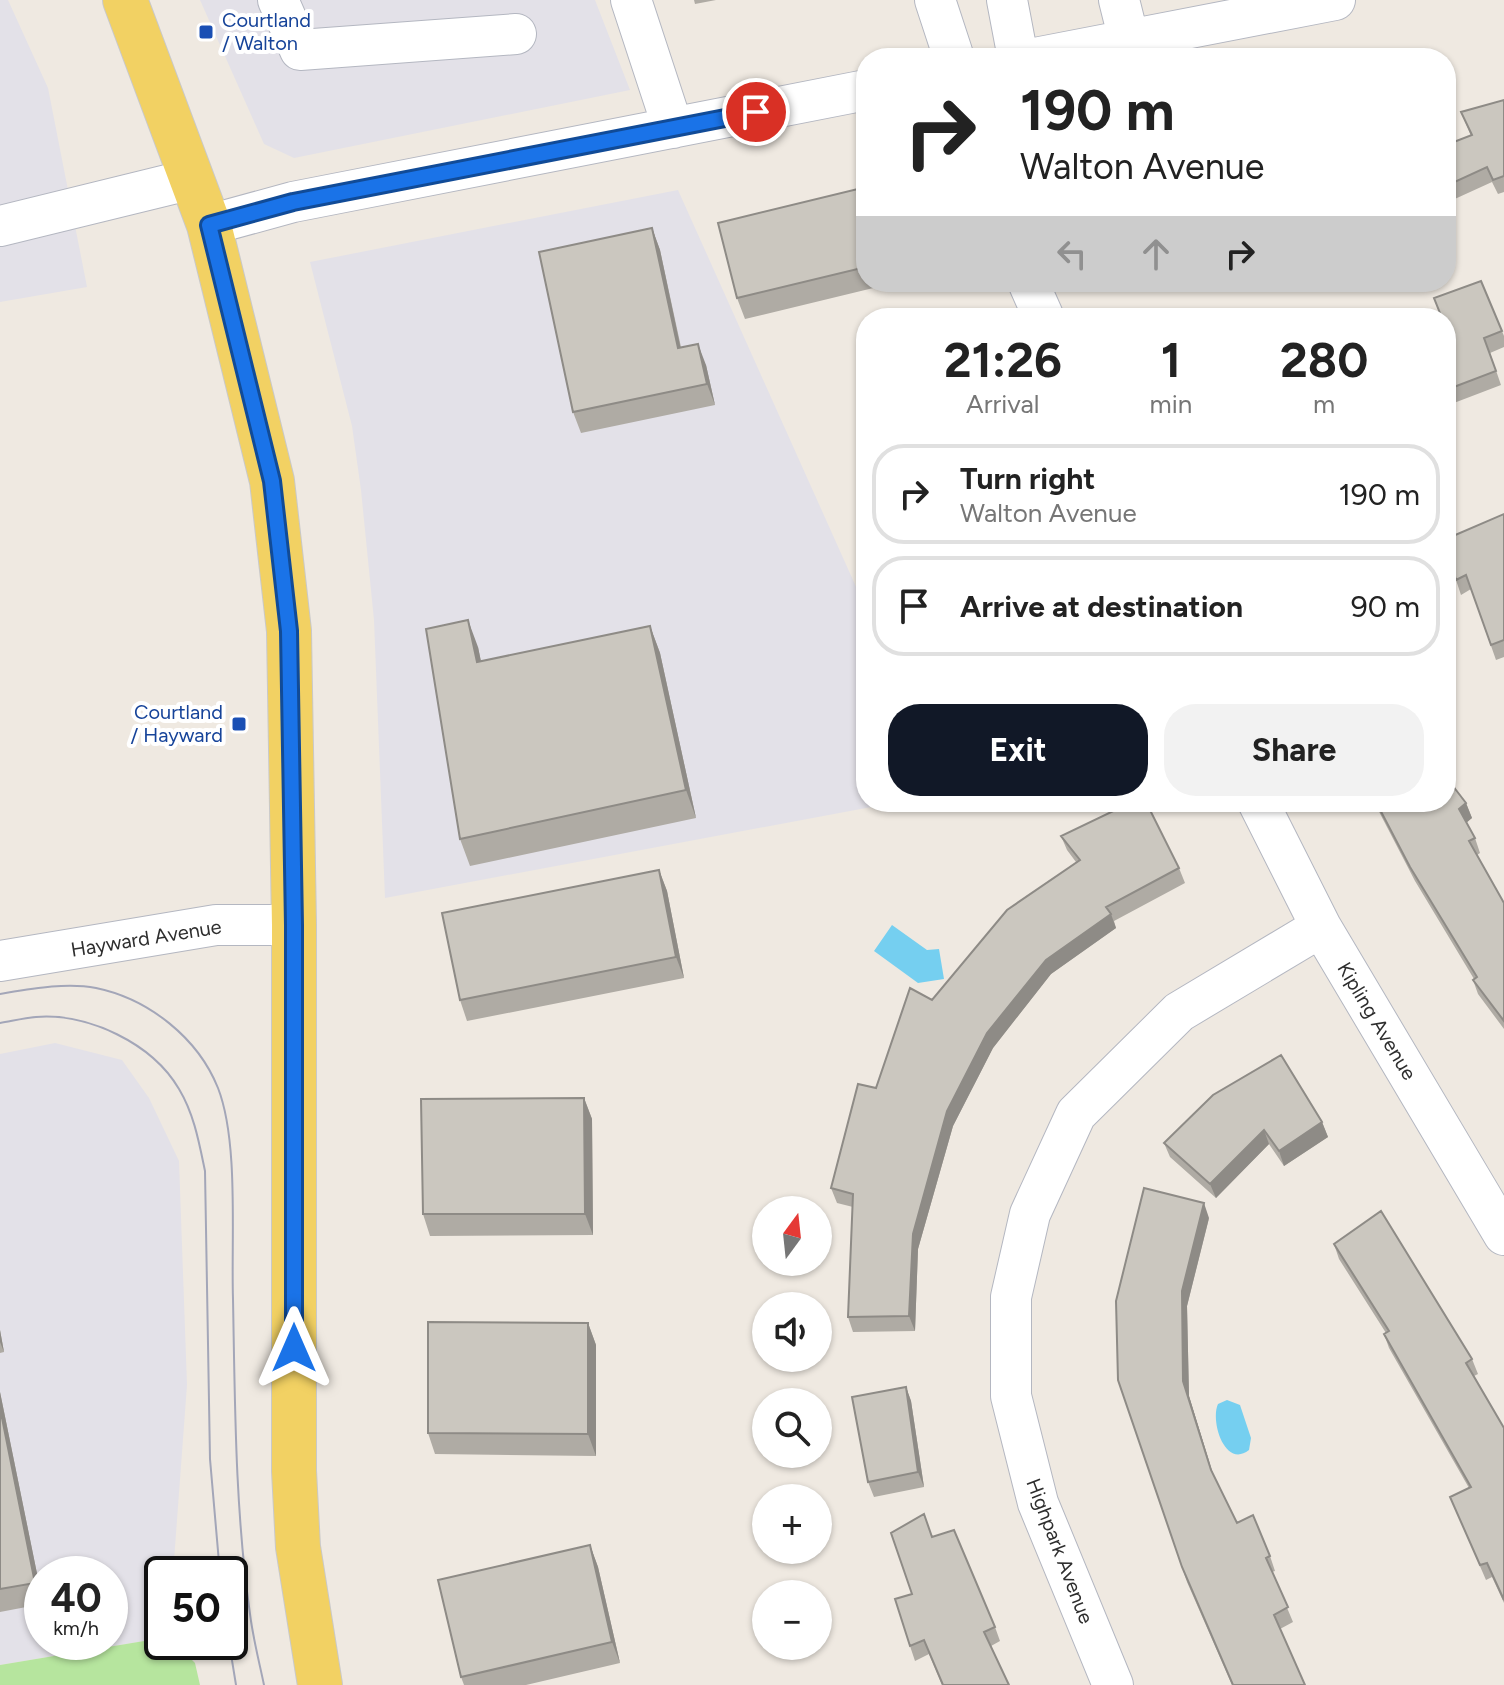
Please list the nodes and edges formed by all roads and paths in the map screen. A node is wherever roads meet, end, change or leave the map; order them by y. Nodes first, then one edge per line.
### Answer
1 (125, 0) edge
2 (278, 0) edge
3 (631, 0) edge
4 (935, 0) edge
5 (1007, 0) edge
6 (1119, 0) edge
7 (1335, 0) edge
8 (516, 34) dead end
9 (1129, 40) junction
10 (951, 48) edge
11 (1016, 48) edge
12 (1087, 48) edge
13 (856, 92) edge
14 (673, 128) junction
15 (192, 179) junction
16 (209, 225) junction
17 (0, 226) edge
18 (1263, 812) edge
19 (294, 925) junction
20 (1321, 927) junction
21 (0, 961) edge
22 (1504, 1235) edge
23 (320, 1685) edge
24 (1113, 1685) edge

1 - 15 main road
2 - 8 street
3 - 14 street
4 - 10 street
5 - 11 street
6 - 9 street
7 - 9 street
9 - 12 street
13 - 14 street
14 - 16 street
15 - 16 main road
15 - 17 street
16 - 19 main road
18 - 20 street, Kipling Avenue
19 - 21 street, Hayward Avenue
19 - 23 main road
20 - 22 street, Kipling Avenue
20 - 24 street, Highpark Avenue

